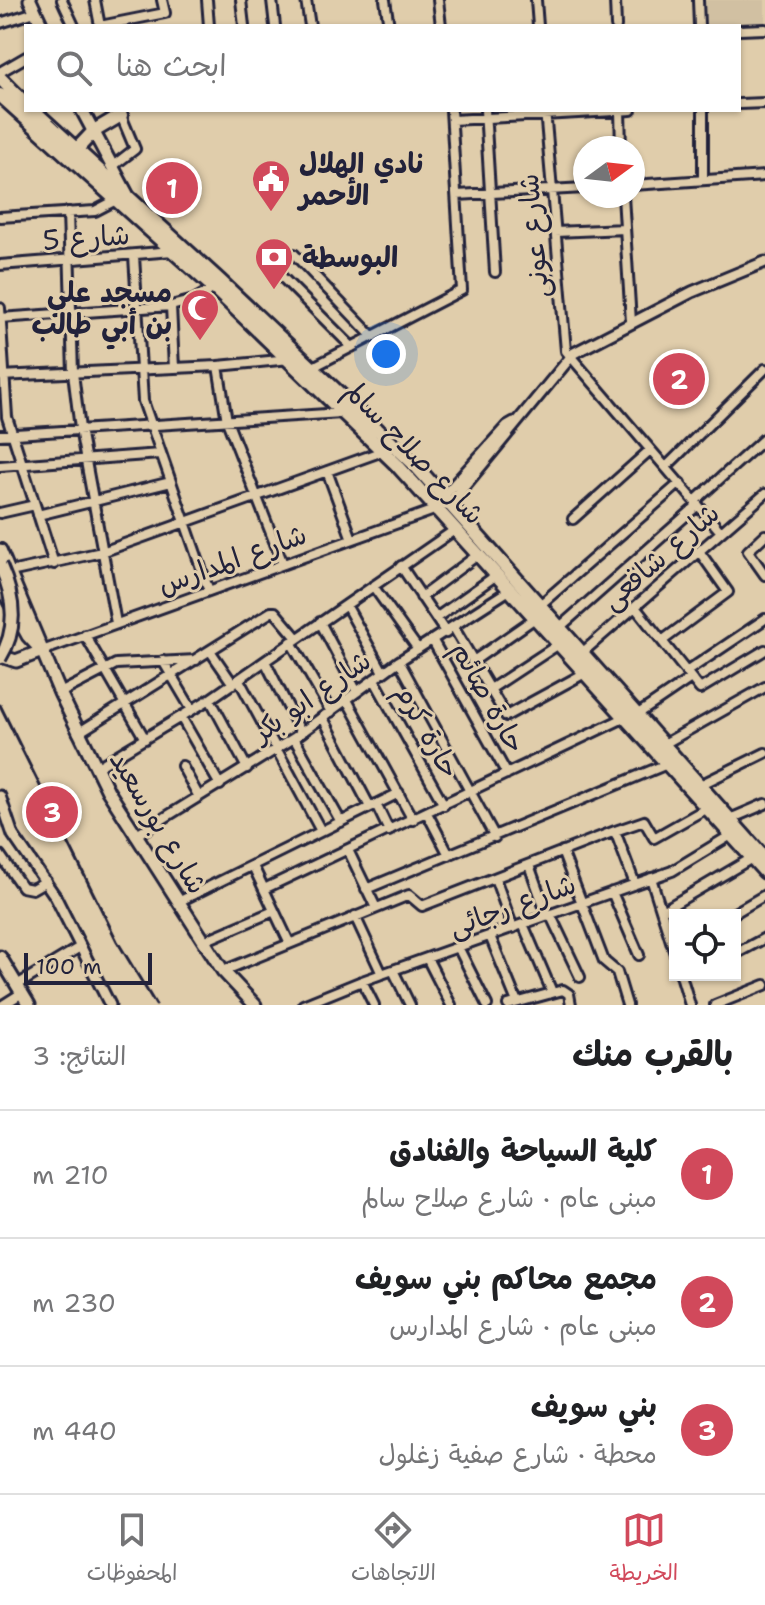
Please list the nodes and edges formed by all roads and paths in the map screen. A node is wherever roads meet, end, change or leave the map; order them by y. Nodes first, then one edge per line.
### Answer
1 (62, 0) edge
2 (95, 0) edge
3 (162, 0) edge
4 (207, 0) edge
5 (241, 0) edge
6 (272, 0) edge
7 (306, 0) edge
8 (385, 0) edge
9 (438, 0) edge
10 (536, 0) edge
11 (615, 0) edge
12 (698, 0) edge
13 (33, 6) edge
14 (0, 23) edge
15 (73, 24) edge
16 (100, 24) edge
17 (110, 24) edge
18 (209, 24) edge
19 (244, 24) edge
20 (275, 24) edge
21 (310, 24) edge
22 (389, 24) edge
23 (441, 24) edge
24 (538, 24) edge
25 (616, 24) edge
26 (699, 24) edge
27 (765, 29) edge
28 (741, 30) edge
29 (24, 58) edge
30 (0, 72) edge
31 (0, 78) edge
32 (0, 95) edge
33 (24, 102) edge
34 (765, 103) edge
35 (741, 104) edge
36 (35, 112) edge
37 (83, 112) edge
38 (120, 112) edge
39 (451, 112) edge
40 (545, 112) edge
41 (620, 112) edge
42 (703, 112) edge
43 (485, 114) edge
44 (452, 120) junction
45 (94, 131) junction
46 (621, 136) edge
47 (77, 149) junction
48 (113, 166) junction
49 (765, 176) edge
50 (703, 180) junction
51 (645, 184) edge
52 (573, 189) edge
53 (552, 190) junction
54 (491, 194) junction
55 (457, 195) junction
56 (123, 197) junction
57 (624, 208) edge
58 (68, 212) junction
59 (0, 217) edge
60 (625, 229) junction
61 (555, 232) junction
62 (174, 251) junction
63 (294, 254) dead end
64 (134, 256) junction
65 (70, 260) junction
66 (762, 261) edge
67 (0, 265) edge
68 (275, 270) dead end
69 (495, 272) dead end
70 (214, 288) junction
71 (171, 306) junction
72 (0, 308) edge
73 (138, 309) junction
74 (71, 313) junction
75 (0, 318) edge
76 (631, 322) junction
77 (373, 337) junction
78 (352, 347) junction
79 (570, 357) junction
80 (291, 359) junction
81 (218, 366) junction
82 (313, 367) junction
83 (174, 368) junction
84 (765, 369) edge
85 (140, 370) junction
86 (73, 373) junction
87 (2, 376) edge
88 (344, 413) junction
89 (227, 421) junction
90 (149, 425) junction
91 (80, 429) junction
92 (13, 434) junction
93 (0, 435) edge
94 (765, 438) edge
95 (650, 450) junction
96 (383, 451) junction
97 (160, 454) junction
98 (84, 459) junction
99 (22, 465) junction
100 (0, 466) edge
101 (666, 467) junction
102 (327, 471) junction
103 (171, 482) junction
104 (680, 483) junction
105 (765, 494) edge
106 (256, 497) junction
107 (92, 502) junction
108 (443, 503) junction
109 (696, 503) junction
110 (36, 510) junction
111 (0, 513) edge
112 (573, 519) dead end
113 (185, 523) junction
114 (456, 529) junction
115 (721, 532) junction
116 (765, 535) edge
117 (352, 539) junction
118 (0, 550) edge
119 (699, 551) junction
120 (102, 552) junction
121 (480, 554) junction
122 (54, 564) junction
123 (283, 564) junction
124 (401, 566) junction
125 (5, 568) edge
126 (498, 574) junction
127 (765, 575) edge
128 (0, 585) edge
129 (373, 586) junction
130 (511, 589) junction
131 (209, 591) junction
132 (421, 597) junction
133 (346, 605) junction
134 (635, 607) junction
135 (538, 611) junction
136 (436, 618) junction
137 (765, 619) edge
138 (320, 622) junction
139 (116, 623) junction
140 (560, 627) junction
141 (450, 631) junction
142 (85, 635) junction
143 (294, 640) junction
144 (433, 641) junction
145 (662, 641) junction
146 (559, 644) junction
147 (418, 649) junction
148 (765, 650) edge
149 (211, 652) junction
150 (583, 652) junction
151 (37, 653) junction
152 (0, 657) edge
153 (198, 660) junction
154 (163, 661) junction
155 (265, 661) junction
156 (399, 661) junction
157 (472, 662) junction
158 (104, 669) junction
159 (383, 672) junction
160 (585, 673) junction
161 (689, 675) junction
162 (171, 676) junction
163 (374, 679) junction
164 (236, 682) junction
165 (765, 687) edge
166 (489, 690) junction
167 (357, 692) junction
168 (60, 693) junction
169 (210, 699) junction
170 (347, 700) junction
171 (124, 704) junction
172 (192, 710) junction
173 (331, 712) junction
174 (632, 716) junction
175 (181, 717) junction
176 (323, 718) junction
177 (78, 733) junction
178 (298, 735) junction
179 (145, 739) junction
180 (664, 744) junction
181 (275, 750) junction
182 (765, 753) edge
183 (667, 764) junction
184 (182, 766) dead end
185 (96, 768) junction
186 (247, 768) junction
187 (507, 774) junction
188 (220, 785) junction
189 (700, 785) junction
190 (471, 792) junction
191 (399, 793) junction
192 (0, 796) edge
193 (199, 797) junction
194 (765, 804) edge
195 (444, 805) junction
196 (373, 806) junction
197 (707, 808) junction
198 (427, 813) junction
199 (730, 819) junction
200 (413, 820) junction
201 (341, 822) junction
202 (321, 831) junction
203 (389, 831) junction
204 (615, 831) junction
205 (731, 835) junction
206 (135, 836) junction
207 (495, 837) junction
208 (348, 850) junction
209 (562, 851) junction
210 (0, 855) edge
211 (449, 855) junction
212 (761, 856) edge
213 (529, 865) junction
214 (253, 866) junction
215 (765, 872) edge
216 (495, 878) junction
217 (651, 878) junction
218 (46, 881) junction
219 (635, 884) junction
220 (264, 889) junction
221 (366, 889) junction
222 (612, 892) junction
223 (765, 895) edge
224 (178, 902) junction
225 (582, 903) junction
226 (376, 908) junction
227 (741, 909) edge
228 (274, 911) junction
229 (662, 911) junction
230 (549, 915) junction
231 (355, 916) junction
232 (523, 924) junction
233 (513, 928) junction
234 (669, 930) edge
235 (490, 936) junction
236 (765, 938) edge
237 (204, 941) junction
238 (289, 942) junction
239 (80, 947) junction
240 (458, 947) junction
241 (741, 951) edge
242 (639, 955) dead end
243 (0, 957) edge
244 (427, 958) junction
245 (393, 970) junction
246 (223, 971) junction
247 (382, 974) junction
248 (580, 977) dead end
249 (362, 981) junction
250 (685, 981) edge
251 (765, 985) edge
252 (20, 989) junction
253 (552, 992) junction
254 (512, 1004) edge
255 (3, 1005) edge
256 (29, 1005) edge
257 (110, 1005) edge
258 (255, 1005) edge
259 (303, 1005) edge
260 (374, 1005) edge
261 (410, 1005) edge
262 (451, 1005) edge
263 (487, 1005) edge
264 (571, 1005) edge
265 (627, 1005) edge
266 (690, 1005) edge
267 (715, 1005) edge

1 - 15 street
2 - 16 street
3 - 17 street
4 - 18 street
5 - 19 street
6 - 20 street
7 - 21 street
8 - 22 street
9 - 23 street
10 - 24 street
11 - 25 street
12 - 26 street
13 - 14 street
27 - 28 street
29 - 30 street
31 - 33 main road
32 - 56 main road, شارع صلاح سالم
34 - 35 street
36 - 47 main road, شارع صلاح سالم
37 - 45 main road
38 - 45 main road
38 - 48 street
39 - 44 street
40 - 43 street
40 - 53 street, شارع عونى
41 - 46 street
42 - 50 street
43 - 44 street
43 - 54 street
44 - 55 street
45 - 47 main road
45 - 48 main road
47 - 56 main road, شارع صلاح سالم
48 - 56 main road
49 - 50 street
50 - 51 street
52 - 53 street
53 - 54 street
53 - 61 street, شارع عونى
54 - 55 street
54 - 69 street
55 - 77 street
56 - 58 street
56 - 62 main road, شارع صلاح سالم
56 - 82 main road, شارع صلاح سالم
57 - 60 street
58 - 59 street
58 - 65 street
60 - 61 street
60 - 76 street
61 - 79 street, شارع عونى
62 - 64 street, شارع 5
62 - 70 main road, شارع صلاح سالم
63 - 77 street
64 - 65 street, شارع 5
64 - 73 street
65 - 67 street, شارع 5
65 - 74 street
66 - 76 street
68 - 78 street
70 - 71 street
70 - 80 main road, شارع صلاح سالم
71 - 73 street
71 - 83 street
72 - 75 street
73 - 74 street
73 - 85 street
74 - 75 street
74 - 86 street
75 - 87 street
76 - 79 street
77 - 78 street
78 - 82 street
79 - 95 street
79 - 108 street
80 - 81 street
80 - 88 main road, شارع صلاح سالم
81 - 83 street
81 - 89 street
82 - 108 main road, شارع صلاح سالم
83 - 85 street
84 - 101 street
85 - 86 street
85 - 90 street
86 - 87 street
86 - 91 street
87 - 92 street
88 - 89 street
88 - 96 main road, شارع صلاح سالم
89 - 90 street
89 - 106 street
90 - 91 street
90 - 97 street
91 - 92 street
91 - 98 street
92 - 93 street
92 - 99 street
94 - 109 street
95 - 101 street
95 - 112 street
96 - 102 street
96 - 108 main road, شارع صلاح سالم
97 - 98 street
97 - 103 street
98 - 99 street
98 - 107 street
99 - 100 street
99 - 110 street
101 - 104 street
102 - 106 street
102 - 117 street
103 - 107 street
103 - 113 street
104 - 109 street
104 - 135 street
105 - 115 street, شارع شافعى
106 - 113 street
106 - 123 street
107 - 110 street
107 - 120 street
108 - 114 main road, شارع صلاح سالم
108 - 117 street, شارع المدارس
108 - 135 main road, شارع صلاح سالم
109 - 115 street
109 - 140 street
110 - 111 street
110 - 122 street
113 - 120 street
113 - 131 street
114 - 121 main road, شارع صلاح سالم
114 - 124 street
115 - 119 street, شارع شافعى
116 - 127 street
117 - 123 street, شارع المدارس
118 - 125 main road, شارع بورسعيد
119 - 134 street, شارع شافعى
119 - 145 street
120 - 122 street
120 - 139 street
121 - 126 main road, شارع صلاح سالم
121 - 132 street
122 - 125 street
123 - 131 street, شارع المدارس
124 - 129 street
124 - 132 street
125 - 151 main road, شارع بورسعيد
125 - 152 main road, bridge
126 - 130 main road, شارع صلاح سالم
126 - 136 street
128 - 151 main road, شارع بورسعيد
129 - 133 street
129 - 147 street
130 - 135 main road, شارع صلاح سالم
130 - 141 street, شارع ابو بكر
131 - 139 street, شارع المدارس
132 - 136 street
133 - 138 street
133 - 159 street
134 - 145 street
134 - 150 street, شارع شافعى
135 - 140 main road, شارع صلاح سالم
135 - 146 main road, شارع صلاح سالم
135 - 157 street
136 - 141 street
137 - 161 street
138 - 143 street
138 - 167 street
139 - 142 street, شارع المدارس
140 - 150 main road, شارع صلاح سالم
141 - 144 street, شارع ابو بكر
141 - 157 street
142 - 151 street, شارع المدارس
142 - 158 street
143 - 149 street
143 - 155 street
143 - 173 street
144 - 147 street, شارع ابو بكر
144 - 187 street, حارة صائم
145 - 161 street
146 - 160 main road, شارع صلاح سالم
146 - 166 street
147 - 156 street, شارع ابو بكر
148 - 161 street
149 - 153 street
149 - 164 street
150 - 174 main road, شارع صلاح سالم
151 - 152 main road
151 - 168 main road, شارع بورسعيد
153 - 154 street
153 - 162 street
154 - 158 street
154 - 162 street
155 - 164 street
155 - 178 street
156 - 159 street, شارع ابو بكر
156 - 190 street
157 - 166 street
158 - 168 street
158 - 171 street
159 - 163 street, شارع ابو بكر
160 - 166 street
160 - 174 main road, شارع صلاح سالم
161 - 174 street
162 - 171 street
162 - 172 street
163 - 167 street, شارع ابو بكر
163 - 195 street, حارة كرم
164 - 169 street
164 - 181 street
165 - 180 street
167 - 170 street, شارع ابو بكر
168 - 177 main road, شارع بورسعيد
169 - 172 street
169 - 186 street
170 - 173 street, شارع ابو بكر
170 - 191 street
171 - 177 street
171 - 179 street
172 - 175 street
173 - 176 street, شارع ابو بكر
174 - 180 main road, شارع صلاح سالم
174 - 183 main road, شارع صلاح سالم
174 - 187 street
175 - 179 street
175 - 188 street
176 - 178 street, شارع ابو بكر
176 - 196 street
177 - 185 main road, شارع بورسعيد
178 - 181 street, شارع ابو بكر
178 - 201 street
179 - 185 street
180 - 189 main road, شارع صلاح سالم
181 - 186 street, شارع ابو بكر
181 - 202 street
182 - 189 street
183 - 197 main road, شارع صلاح سالم
183 - 207 street
184 - 193 street
185 - 206 main road, شارع بورسعيد
186 - 188 street, شارع ابو بكر
187 - 190 street
188 - 193 street, شارع ابو بكر
189 - 199 main road, شارع صلاح سالم
190 - 195 street
190 - 207 street
191 - 196 street
191 - 200 street
192 - 218 street
193 - 206 street, شارع ابو بكر
194 - 199 street
195 - 198 street
196 - 201 street
196 - 203 street
197 - 204 street
197 - 205 main road, شارع صلاح سالم
198 - 200 street
198 - 211 street
199 - 212 main road, شارع صلاح سالم
200 - 203 street
201 - 202 street
202 - 214 street
203 - 208 street
204 - 209 street
204 - 219 street
205 - 212 main road, شارع صلاح سالم
205 - 217 street, شارع رجائى
206 - 224 main road, شارع بورسعيد
207 - 211 street
208 - 220 street
208 - 221 street
209 - 213 street
209 - 225 street
210 - 218 street
211 - 221 street
212 - 215 main road, شارع صلاح سالم
212 - 229 street
213 - 216 street
213 - 230 street
214 - 220 street
214 - 224 street
216 - 226 street
216 - 233 street
217 - 219 street, شارع رجائى
217 - 229 street
218 - 239 street
219 - 222 street, شارع رجائى
220 - 228 street
221 - 226 street
222 - 225 street, شارع رجائى
222 - 242 street
223 - 227 street
224 - 237 main road, شارع بورسعيد
225 - 230 street, شارع رجائى
225 - 265 street
226 - 231 street
228 - 237 street
228 - 238 street
229 - 234 street
230 - 232 street, شارع رجائى
230 - 248 street
231 - 238 street
231 - 247 street
232 - 233 street, شارع رجائى
232 - 253 street
233 - 235 street, شارع رجائى
235 - 240 street, شارع رجائى
235 - 254 street
236 - 241 street
237 - 246 main road, شارع بورسعيد
238 - 246 street
239 - 252 street
239 - 257 street
240 - 244 street, شارع رجائى
240 - 263 street
243 - 252 main road
244 - 245 street, شارع رجائى
244 - 262 street
245 - 247 street, شارع رجائى
245 - 261 street
246 - 258 main road, شارع بورسعيد
247 - 249 street, شارع رجائى
249 - 259 street, شارع رجائى
249 - 260 street
250 - 266 street
251 - 267 street
252 - 255 street
252 - 256 main road
253 - 254 street
253 - 264 street

